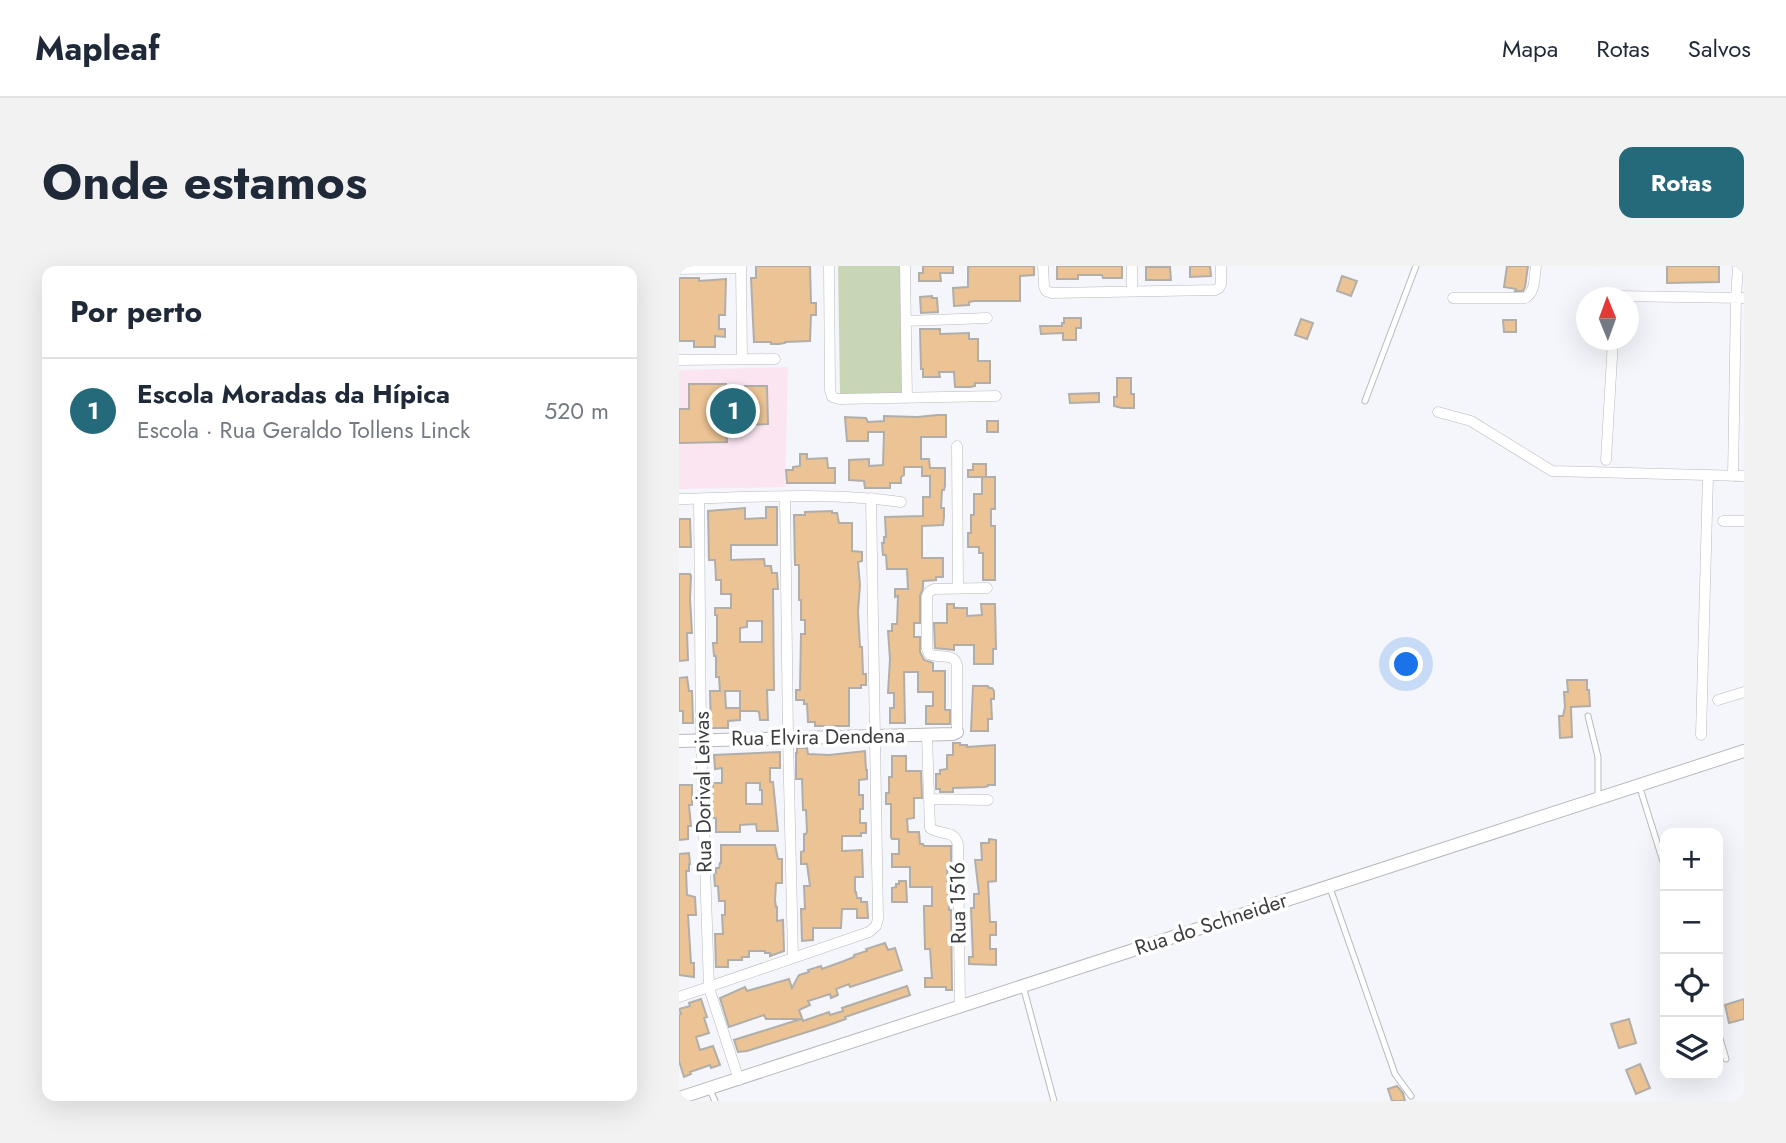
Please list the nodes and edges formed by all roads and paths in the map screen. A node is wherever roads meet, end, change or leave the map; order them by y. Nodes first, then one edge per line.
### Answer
1 (829, 266) edge
2 (905, 266) edge
3 (1043, 266) edge
4 (1132, 266) edge
5 (1221, 266) edge
6 (1416, 266) edge
7 (1536, 266) edge
8 (1738, 266) edge
9 (741, 267) edge
10 (679, 269) edge
11 (1132, 291) junction
12 (1639, 297) edge
13 (1453, 298) dead end
14 (1740, 298) edge
15 (987, 318) dead end
16 (906, 321) junction
17 (1612, 350) edge
18 (742, 358) junction
19 (775, 359) dead end
20 (679, 360) edge
21 (996, 396) dead end
22 (907, 398) junction
23 (1365, 401) dead end
24 (1438, 412) dead end
25 (957, 446) dead end
26 (1606, 460) dead end
27 (1708, 475) junction
28 (1739, 476) edge
29 (785, 497) junction
30 (871, 498) junction
31 (679, 499) edge
32 (699, 499) junction
33 (901, 502) dead end
34 (1723, 521) dead end
35 (1744, 521) edge
36 (987, 588) dead end
37 (958, 589) junction
38 (1744, 692) edge
39 (1719, 700) dead end
40 (1588, 716) dead end
41 (957, 732) joint
42 (927, 735) junction
43 (1701, 735) dead end
44 (876, 736) junction
45 (787, 737) junction
46 (701, 740) junction
47 (679, 741) edge
48 (1744, 751) edge
49 (1639, 785) junction
50 (1598, 798) junction
51 (929, 799) junction
52 (988, 800) dead end
53 (1660, 852) edge
54 (1329, 885) junction
55 (793, 957) junction
56 (1023, 986) junction
57 (709, 988) junction
58 (679, 997) edge
59 (960, 1007) junction
60 (1723, 1047) edge
61 (1727, 1059) dead end
62 (739, 1080) junction
63 (709, 1088) junction
64 (1411, 1096) dead end
65 (679, 1098) edge
66 (715, 1101) edge
67 (1054, 1101) edge

1 - 22 street
2 - 16 street
3 - 11 street
4 - 11 street
5 - 11 street
6 - 23 lane
7 - 13 street
8 - 14 street
9 - 10 street
9 - 18 street
12 - 14 street
14 - 28 street
15 - 16 street
16 - 22 street
17 - 26 street
18 - 19 street
18 - 20 street
21 - 22 street
24 - 27 street
25 - 37 street
27 - 28 street
27 - 43 street
29 - 30 street
29 - 32 street
29 - 45 street
30 - 33 street
30 - 44 street
31 - 32 street
32 - 46 street, Rua Dorival Leivas
34 - 35 street
36 - 37 street
37 - 41 street
38 - 39 street
40 - 50 lane
41 - 42 street, Rua Elvira Dendena
42 - 44 street, Rua Elvira Dendena
42 - 51 street, Rua 1516
44 - 45 street, Rua Elvira Dendena
44 - 55 street
45 - 46 street, Rua Elvira Dendena
45 - 55 street
46 - 47 street, Rua Elvira Dendena
46 - 57 street, Rua Dorival Leivas
48 - 49 street, Rua do Schneider
49 - 50 street, Rua do Schneider
49 - 53 lane
50 - 54 street, Rua do Schneider
51 - 52 street
51 - 59 street, Rua 1516
54 - 56 street, Rua do Schneider
54 - 64 lane
55 - 57 street
56 - 59 street, Rua do Schneider
56 - 67 lane
57 - 58 street
57 - 62 street, Rua Dorival Leivas
59 - 62 street, Rua do Schneider
60 - 61 lane
62 - 63 street, Rua do Schneider
63 - 65 street, Rua do Schneider
63 - 66 lane

